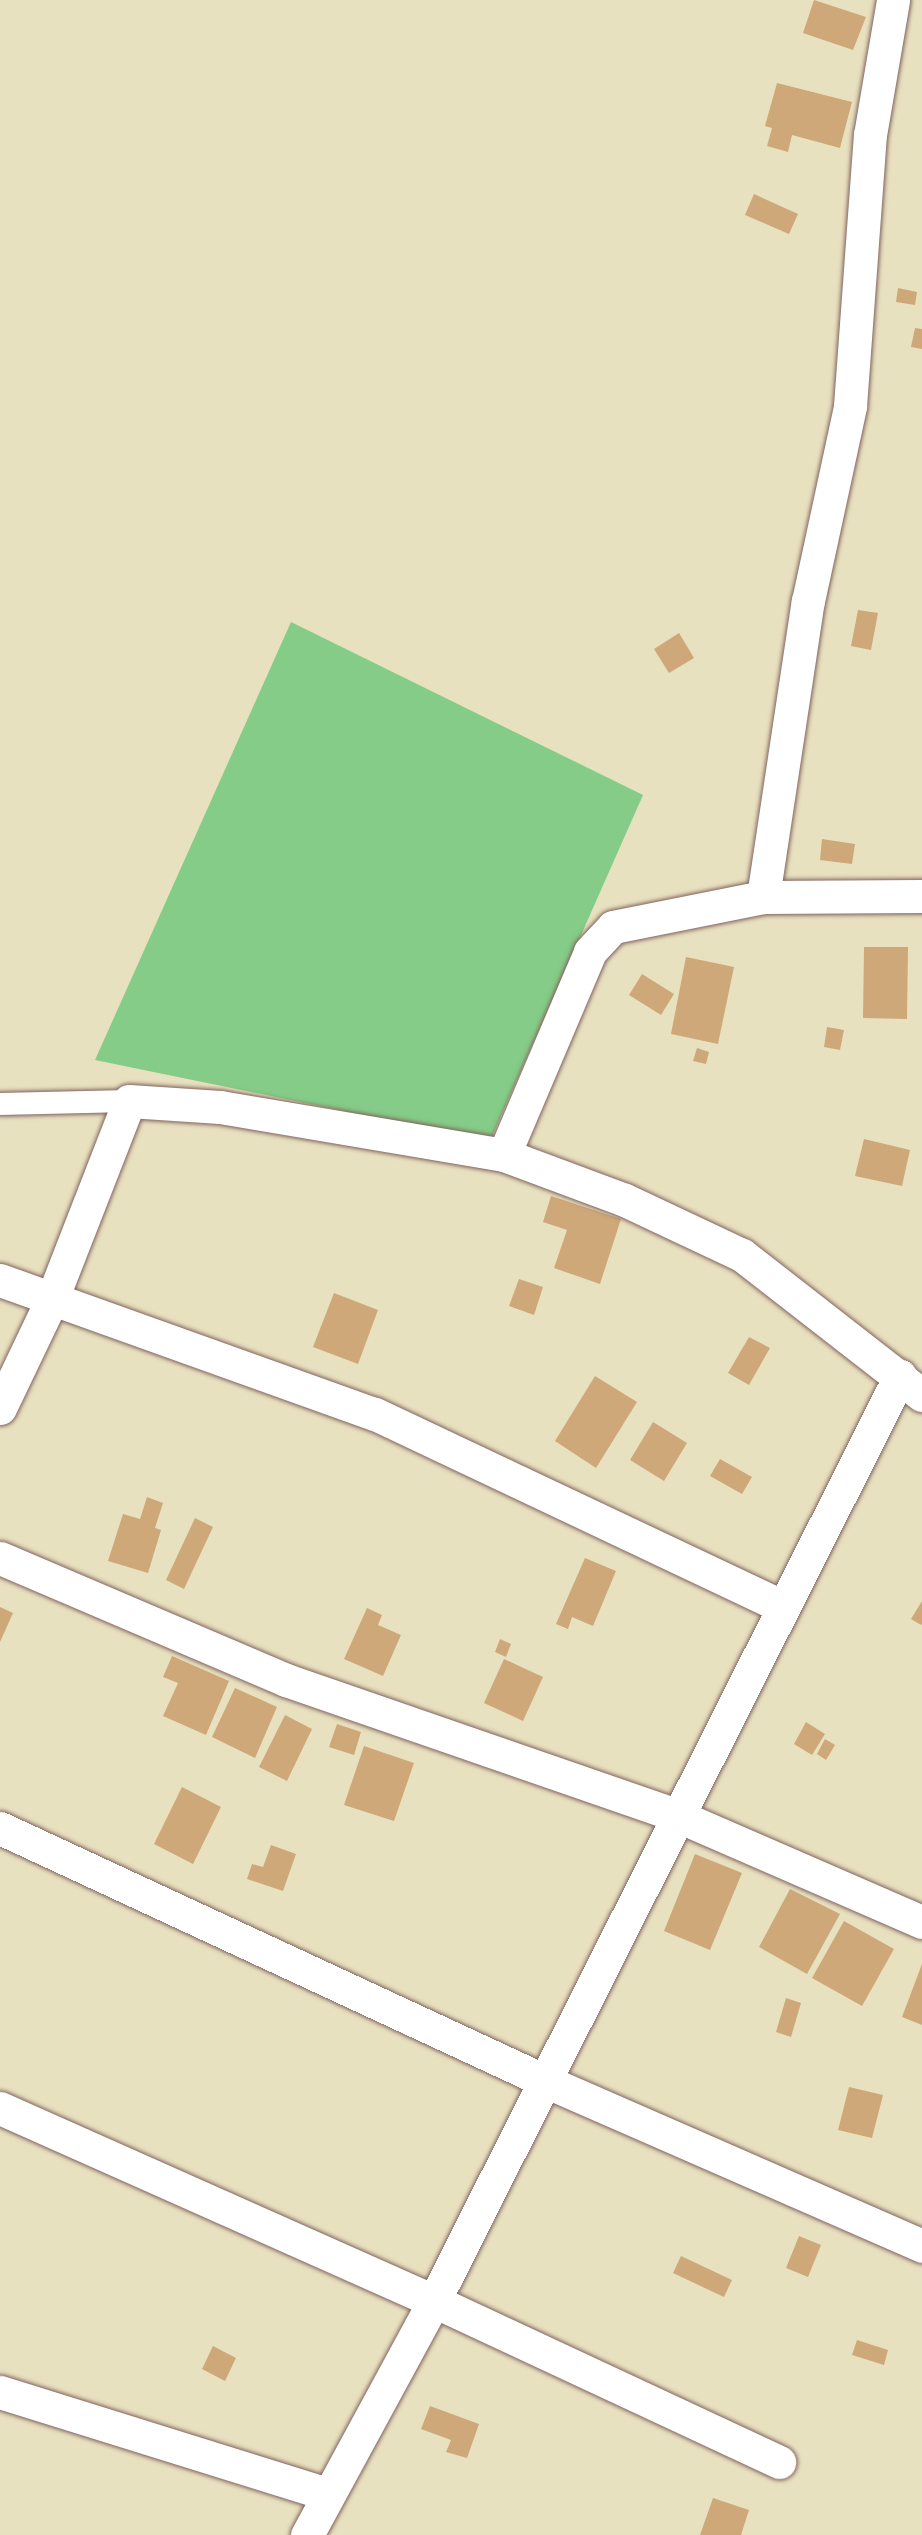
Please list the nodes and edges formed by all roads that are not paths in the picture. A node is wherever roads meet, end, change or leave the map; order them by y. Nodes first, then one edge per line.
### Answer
1 (893, 0) edge
2 (922, 896) edge
3 (763, 897) junction
4 (129, 1101) junction
5 (0, 1104) edge
6 (504, 1155) junction
7 (0, 1280) edge
8 (52, 1299) junction
9 (911, 1385) edge
10 (0, 1408) edge
11 (0, 1558) edge
12 (783, 1607) junction
13 (678, 1816) junction
14 (0, 1828) edge
15 (922, 1922) edge
16 (545, 2081) junction
17 (0, 2108) edge
18 (922, 2246) edge
19 (434, 2301) junction
20 (0, 2392) edge
21 (779, 2462) dead end
22 (327, 2494) junction
23 (307, 2535) edge

1 - 3 street
2 - 3 street
3 - 6 street
4 - 5 lane
4 - 6 street
4 - 8 street
6 - 9 street
7 - 8 street
8 - 10 street
8 - 12 street
9 - 12 street
11 - 13 street
12 - 13 street
13 - 15 street
13 - 16 street
14 - 16 street
16 - 18 street
16 - 19 street
17 - 19 street
19 - 21 street
19 - 22 street
20 - 22 street
22 - 23 street

